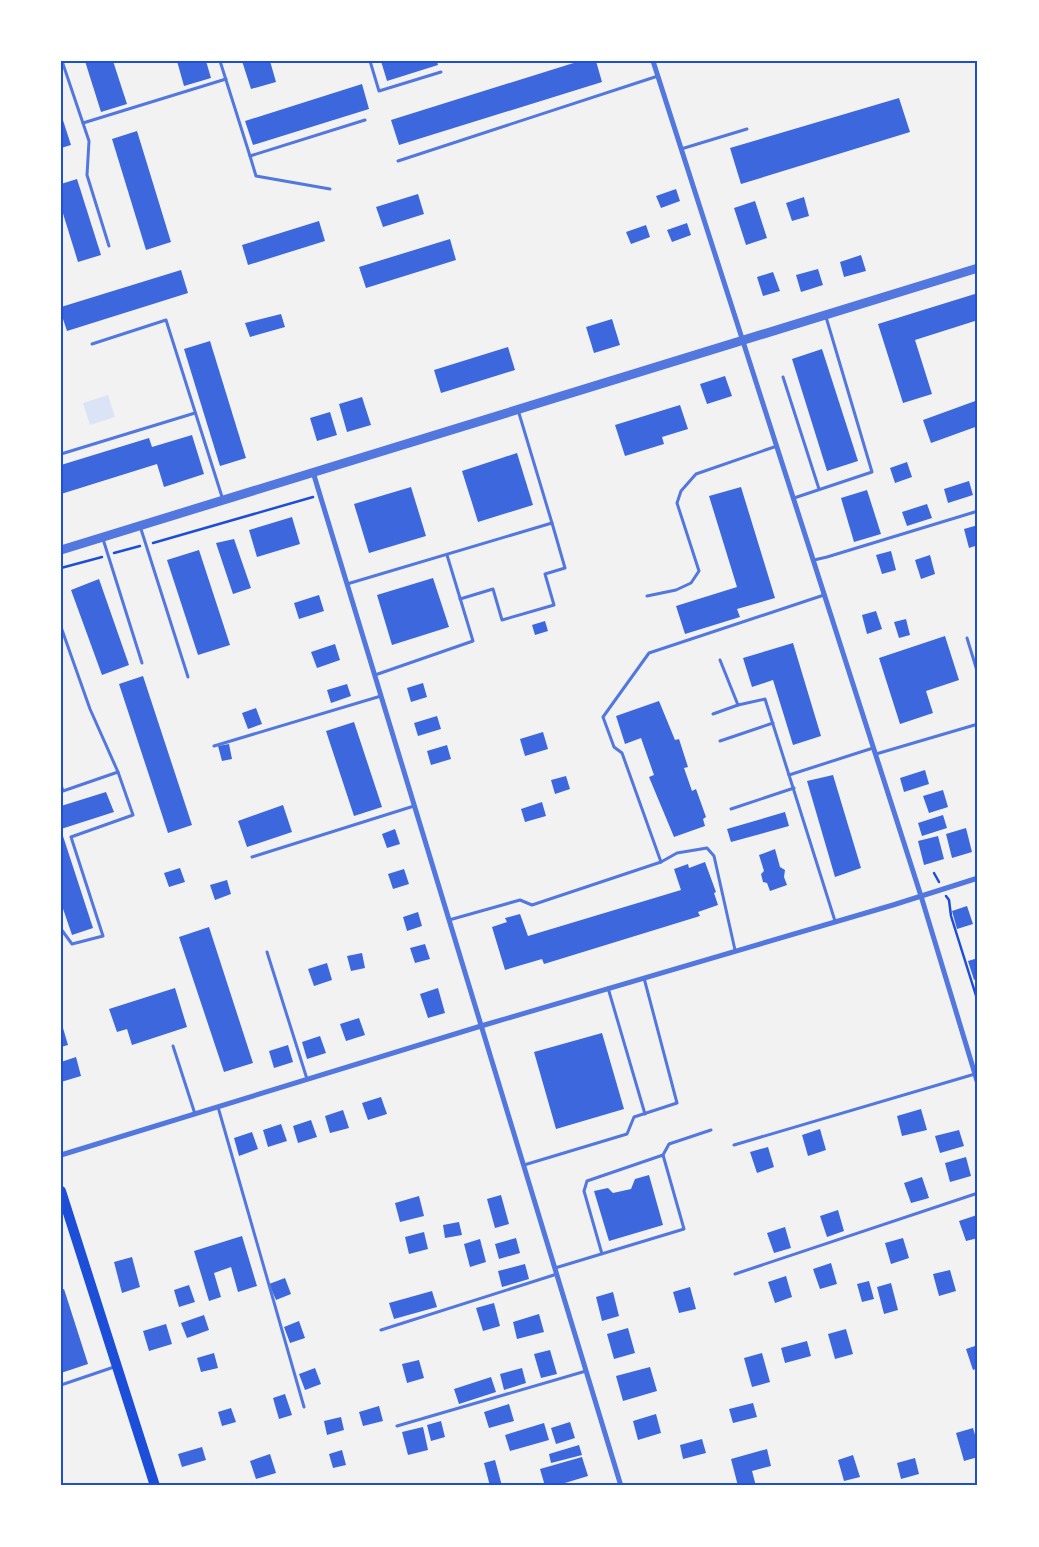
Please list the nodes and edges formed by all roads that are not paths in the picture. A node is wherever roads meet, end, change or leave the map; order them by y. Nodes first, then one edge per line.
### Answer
1 (62, 61) edge
2 (220, 61) edge
3 (370, 61) edge
4 (653, 61) edge
5 (442, 72) dead end
6 (658, 76) junction
7 (226, 79) junction
8 (364, 120) dead end
9 (83, 124) junction
10 (746, 129) dead end
11 (682, 149) junction
12 (250, 156) junction
13 (398, 160) dead end
14 (330, 189) dead end
15 (108, 246) dead end
16 (978, 268) edge
17 (825, 315) junction
18 (743, 340) junction
19 (92, 344) dead end
20 (783, 377) dead end
21 (518, 409) junction
22 (195, 413) junction
23 (778, 446) junction
24 (61, 454) edge
25 (313, 472) junction
26 (819, 489) junction
27 (794, 498) junction
28 (223, 500) junction
29 (978, 511) edge
30 (552, 523) junction
31 (140, 526) junction
32 (102, 538) junction
33 (61, 550) edge
34 (447, 555) junction
35 (814, 560) junction
36 (347, 584) junction
37 (824, 595) junction
38 (647, 596) dead end
39 (460, 599) junction
40 (61, 627) edge
41 (966, 638) dead end
42 (720, 660) dead end
43 (142, 663) dead end
44 (978, 674) edge
45 (374, 675) junction
46 (188, 677) dead end
47 (381, 696) junction
48 (738, 705) junction
49 (713, 714) dead end
50 (773, 723) junction
51 (978, 724) edge
52 (720, 741) dead end
53 (214, 746) dead end
54 (874, 752) junction
55 (118, 772) junction
56 (789, 775) junction
57 (61, 786) edge
58 (794, 788) junction
59 (414, 806) junction
60 (731, 809) dead end
61 (252, 857) dead end
62 (661, 862) junction
63 (978, 878) edge
64 (921, 896) junction
65 (449, 920) junction
66 (835, 921) junction
67 (61, 929) edge
68 (735, 950) junction
69 (267, 952) dead end
70 (644, 978) junction
71 (608, 988) junction
72 (481, 1026) junction
73 (173, 1046) dead end
74 (975, 1074) junction
75 (307, 1079) junction
76 (978, 1084) edge
77 (218, 1107) junction
78 (195, 1114) junction
79 (645, 1114) junction
80 (711, 1130) dead end
81 (734, 1145) dead end
82 (61, 1155) edge
83 (663, 1155) junction
84 (523, 1165) junction
85 (61, 1191) edge
86 (978, 1193) edge
87 (602, 1254) junction
88 (556, 1272) junction
89 (736, 1274) dead end
90 (381, 1330) dead end
91 (117, 1366) junction
92 (586, 1371) junction
93 (61, 1385) edge
94 (304, 1407) dead end
95 (397, 1426) dead end
96 (155, 1486) edge
97 (621, 1486) edge

1 - 9 lane
2 - 7 lane
3 - 5 lane
4 - 6 street
6 - 11 street
6 - 13 lane
7 - 9 lane
7 - 12 lane
8 - 12 lane
9 - 15 lane
10 - 11 lane
11 - 18 street
12 - 14 lane
16 - 17 street
17 - 18 street
17 - 26 lane
18 - 21 street
18 - 23 street
19 - 22 lane
20 - 26 lane
21 - 25 street
21 - 30 lane
22 - 24 lane
22 - 28 lane
23 - 27 street
23 - 38 lane
25 - 28 street
25 - 36 street
26 - 27 lane
27 - 35 street
28 - 31 street
29 - 35 lane
30 - 34 lane
30 - 39 lane
31 - 32 street
31 - 46 lane
32 - 33 street
32 - 43 lane
34 - 36 lane
34 - 39 lane
35 - 37 street
36 - 45 street
37 - 54 street
37 - 62 lane
39 - 45 lane
40 - 55 lane
41 - 44 lane
42 - 48 lane
45 - 47 street
47 - 53 lane
47 - 59 street
48 - 49 lane
48 - 50 lane
50 - 52 lane
50 - 56 lane
51 - 54 lane
54 - 56 lane
54 - 64 street
55 - 57 lane
55 - 67 lane
56 - 58 lane
58 - 60 lane
58 - 66 lane
59 - 61 lane
59 - 65 street
62 - 65 lane
62 - 68 lane
63 - 64 street
64 - 66 street
64 - 74 street
65 - 72 street
66 - 68 street
68 - 70 street
69 - 75 lane
70 - 71 street
70 - 79 lane
71 - 72 street
71 - 79 lane
72 - 75 street
72 - 84 street
73 - 78 lane
74 - 76 street
74 - 81 lane
75 - 77 street
77 - 78 street
77 - 94 lane
78 - 82 street
79 - 84 lane
80 - 83 lane
83 - 87 lane
83 - 87 lane
84 - 88 street
85 - 91 main road
86 - 89 lane
87 - 88 lane
88 - 90 lane
88 - 92 street
91 - 93 lane
91 - 96 main road
92 - 95 lane
92 - 97 street

